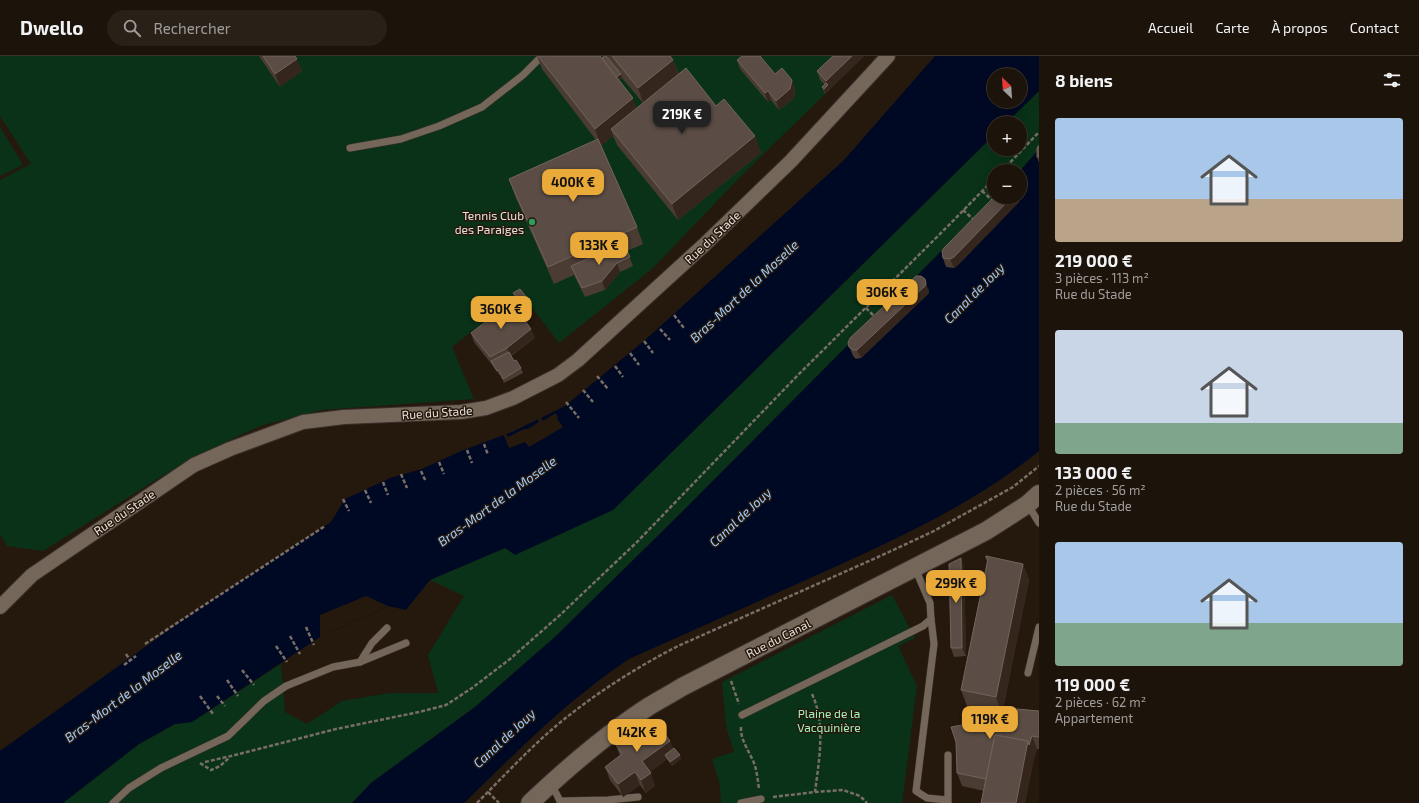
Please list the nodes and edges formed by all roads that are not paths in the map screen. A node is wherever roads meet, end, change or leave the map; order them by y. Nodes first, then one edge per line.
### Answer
1 (542, 56) edge
2 (888, 56) edge
3 (350, 148) dead end
4 (1033, 499) edge
5 (1039, 523) edge
6 (915, 568) junction
7 (0, 606) edge
8 (932, 619) junction
9 (1039, 627) edge
10 (387, 628) dead end
11 (406, 643) dead end
12 (360, 662) junction
13 (1028, 673) dead end
14 (742, 715) road end
15 (948, 755) dead end
16 (548, 786) junction
17 (638, 797) dead end
18 (761, 799) road end
19 (561, 802) edge
20 (948, 802) edge
21 (113, 803) edge
22 (530, 803) edge
23 (740, 803) edge

1 - 3 lane
2 - 7 street, Rue du Stade
4 - 5 lane
4 - 6 street, Rue du Canal
6 - 8 lane
6 - 16 street, Rue du Canal
8 - 14 lane
8 - 20 lane
9 - 13 lane
10 - 12 lane
11 - 12 lane
12 - 21 lane
15 - 20 lane
16 - 19 lane
16 - 22 street, Rue du Canal
17 - 19 lane
18 - 23 lane

